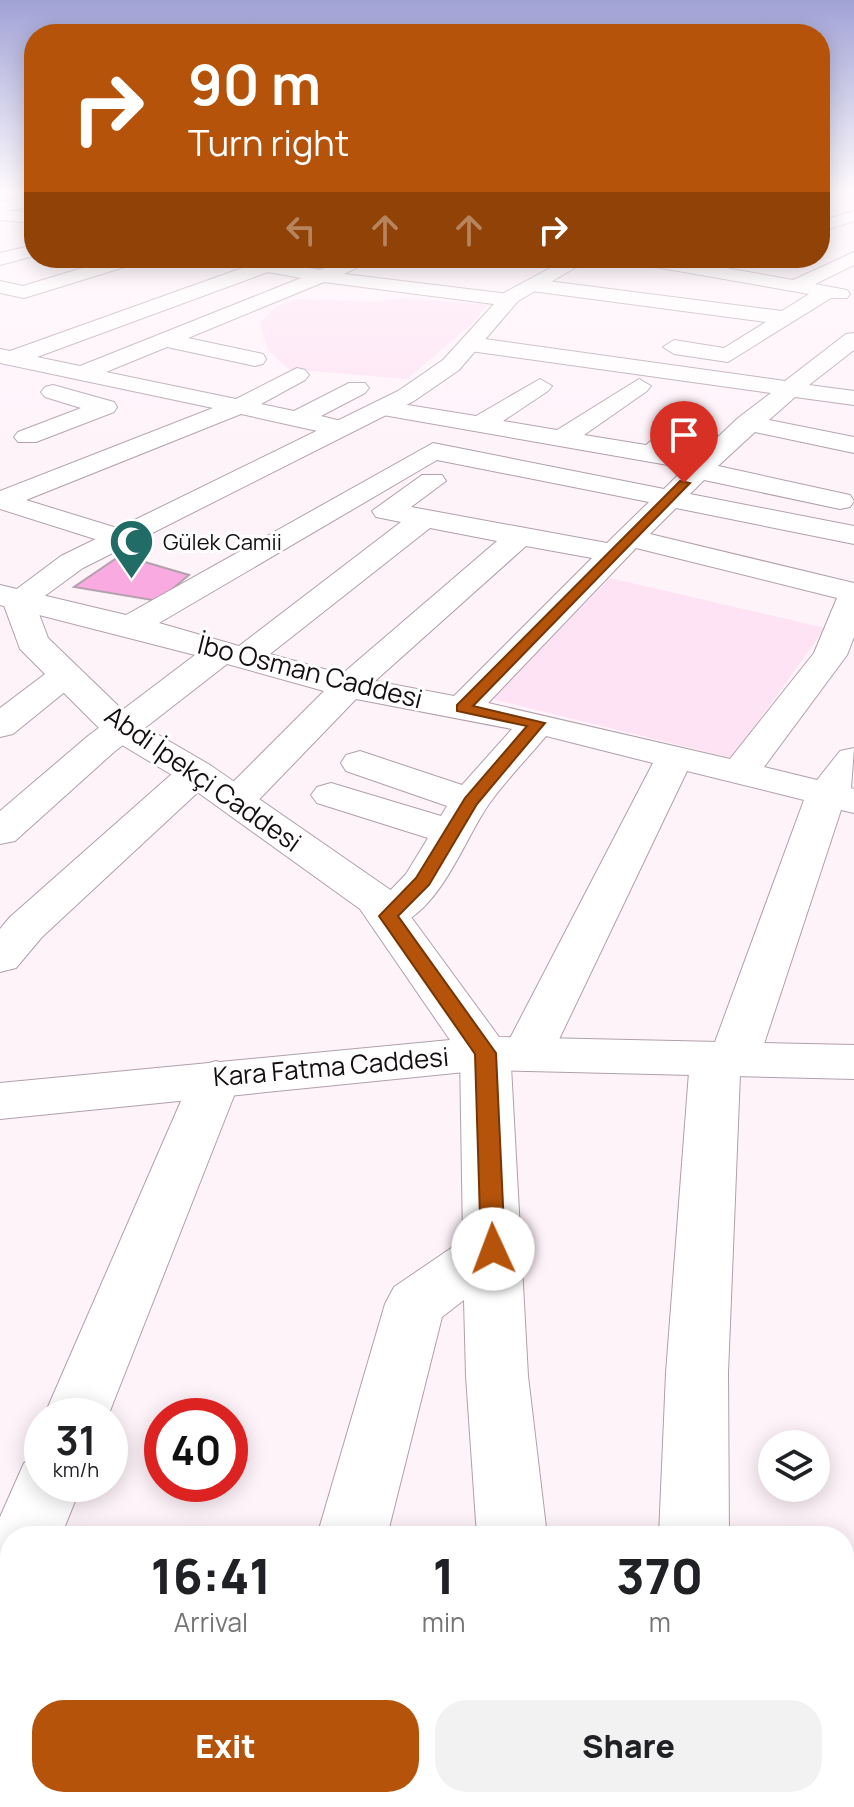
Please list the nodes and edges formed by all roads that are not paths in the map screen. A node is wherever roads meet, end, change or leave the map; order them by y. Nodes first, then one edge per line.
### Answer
1 (69, 276) edge
2 (239, 276) edge
3 (314, 276) edge
4 (314, 276) edge
5 (326, 276) edge
6 (376, 276) edge
7 (815, 276) edge
8 (72, 277) joint
9 (742, 277) edge
10 (370, 283) junction
11 (795, 286) junction
12 (0, 287) edge
13 (838, 295) edge
14 (340, 297) dead end
15 (645, 299) junction
16 (517, 303) edge
17 (611, 318) dead end
18 (786, 318) junction
19 (669, 326) dead end
20 (755, 338) junction
21 (854, 339) edge
22 (167, 340) junction
23 (648, 344) dead end
24 (8, 366) edge
25 (72, 371) junction
26 (297, 375) dead end
27 (540, 386) dead end
28 (639, 386) junction
29 (357, 388) dead end
30 (722, 390) junction
31 (176, 392) junction
32 (854, 398) edge
33 (240, 406) junction
34 (767, 406) junction
35 (383, 408) junction
36 (297, 419) junction
37 (690, 420) dead end
38 (481, 424) junction
39 (340, 428) junction
40 (0, 430) edge
41 (27, 437) junction
42 (562, 438) junction
43 (848, 438) edge
44 (63, 446) junction
45 (651, 454) junction
46 (108, 458) junction
47 (468, 458) junction
48 (13, 459) dead end
49 (707, 461) junction
50 (854, 478) edge
51 (671, 496) junction
52 (9, 504) edge
53 (854, 504) edge
54 (425, 518) junction
55 (808, 525) junction
56 (854, 535) edge
57 (520, 536) junction
58 (120, 538) junction
59 (623, 546) junction
60 (763, 571) junction
61 (9, 598) edge
62 (852, 604) edge
63 (131, 626) junction
64 (232, 655) junction
65 (842, 658) edge
66 (65, 675) junction
67 (348, 687) junction
68 (463, 708) junction
69 (538, 723) junction
70 (0, 726) edge
71 (120, 728) junction
72 (676, 755) junction
73 (854, 759) edge
74 (360, 763) dead end
75 (740, 772) junction
76 (196, 773) junction
77 (331, 795) dead end
78 (840, 797) edge
79 (236, 801) junction
80 (461, 817) junction
81 (0, 832) edge
82 (388, 916) junction
83 (0, 958) edge
84 (506, 1054) junction
85 (724, 1059) junction
86 (854, 1062) edge
87 (216, 1078) junction
88 (0, 1101) edge
89 (493, 1249) junction
90 (83, 1398) edge
91 (40, 1502) edge
92 (30, 1526) edge
93 (355, 1526) edge
94 (511, 1526) edge
95 (694, 1526) edge

1 - 8 street
2 - 24 street
3 - 22 street
4 - 25 street
5 - 10 street
6 - 10 street
7 - 11 street
8 - 12 street
9 - 11 street
10 - 14 street
10 - 16 street
11 - 13 street
13 - 16 street
13 - 18 street
15 - 16 street
15 - 17 street
15 - 18 street
16 - 28 street
16 - 30 street
16 - 35 street
18 - 20 street
19 - 20 street
20 - 23 street
21 - 34 street
22 - 25 street
22 - 31 street
24 - 25 street
24 - 41 street
25 - 31 street
26 - 33 street
27 - 38 street
28 - 30 street
28 - 42 street
29 - 36 street
30 - 34 street
31 - 33 street
32 - 34 street
33 - 36 street
33 - 46 street
34 - 43 street
34 - 49 street
35 - 38 street
35 - 39 street
36 - 39 street
37 - 45 street
38 - 42 street
39 - 58 street
40 - 41 street
41 - 44 street
42 - 45 street
44 - 46 street
44 - 48 street
45 - 49 street
46 - 52 street
47 - 51 street
47 - 54 street
47 - 63 street
49 - 50 street
49 - 51 street
49 - 53 street
51 - 55 street
51 - 59 street
52 - 58 street
54 - 57 street
54 - 64 street
55 - 56 street
55 - 60 street
57 - 59 street
57 - 67 street
58 - 61 street
59 - 60 street
59 - 68 street
60 - 62 street
61 - 63 street, İbo Osman Caddesi
61 - 66 street, Abdi İpekçi Caddesi
62 - 65 street
63 - 64 street, İbo Osman Caddesi
64 - 67 street, İbo Osman Caddesi
64 - 71 street
65 - 75 street
66 - 70 street
66 - 71 street, Abdi İpekçi Caddesi
67 - 68 street, İbo Osman Caddesi
67 - 79 street
68 - 69 street, İbo Osman Caddesi
69 - 72 street, İbo Osman Caddesi
69 - 80 street
71 - 76 street, Abdi İpekçi Caddesi
71 - 81 street
72 - 75 street, İbo Osman Caddesi
72 - 84 street
73 - 78 street
74 - 80 street
75 - 78 street, İbo Osman Caddesi
76 - 79 street, Abdi İpekçi Caddesi
76 - 83 street
77 - 80 street
78 - 85 street
79 - 82 street, Abdi İpekçi Caddesi
80 - 82 street
82 - 84 street, Abdi İpekçi Caddesi
84 - 85 street, Kara Fatma Caddesi
84 - 87 street, Kara Fatma Caddesi
84 - 89 street
85 - 86 street, Kara Fatma Caddesi
85 - 95 street
87 - 88 street, Kara Fatma Caddesi
87 - 90 street
89 - 93 street
89 - 94 street
91 - 92 street

